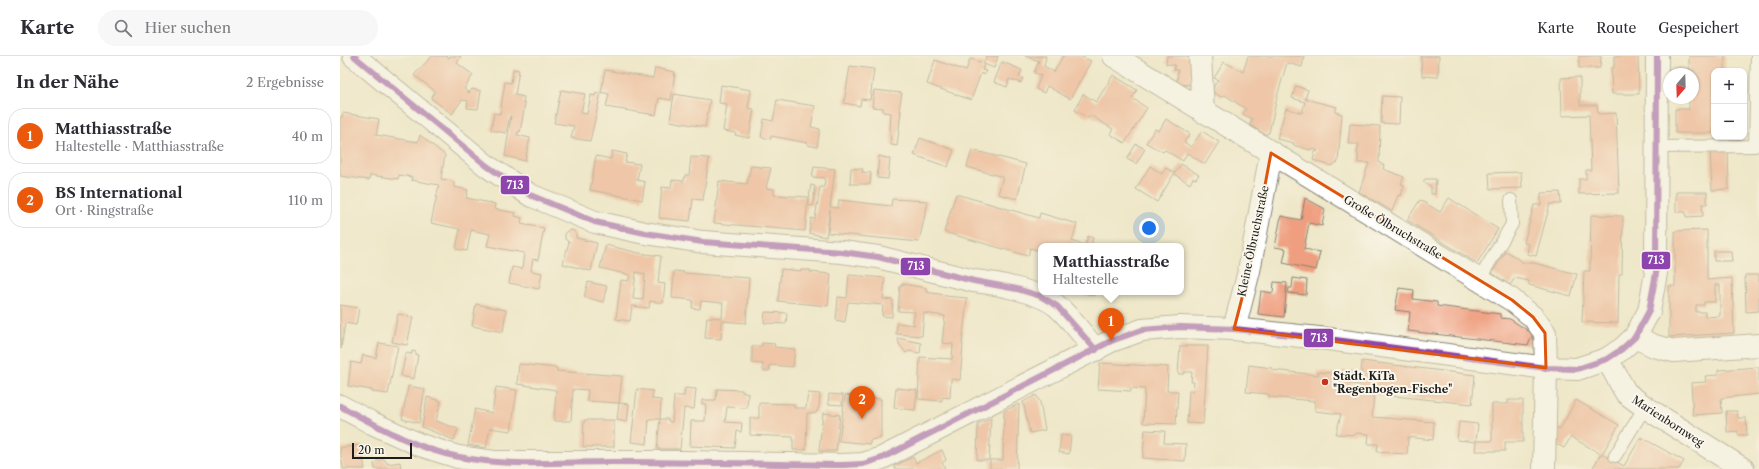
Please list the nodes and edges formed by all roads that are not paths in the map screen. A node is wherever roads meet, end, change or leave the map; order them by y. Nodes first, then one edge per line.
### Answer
1 (354, 56) edge
2 (1114, 56) edge
3 (1200, 56) edge
4 (1657, 56) edge
5 (1756, 56) edge
6 (1203, 112) junction
7 (1656, 147) junction
8 (1272, 153) junction
9 (1511, 200) dead end
10 (1479, 280) junction
11 (1234, 329) junction
12 (1635, 336) junction
13 (1759, 345) edge
14 (1096, 350) junction
15 (1607, 359) junction
16 (1546, 368) junction
17 (340, 406) edge
18 (1645, 407) junction
19 (1615, 456) dead end
20 (562, 466) edge
21 (1544, 469) edge
22 (1743, 469) edge

1 - 14 street
2 - 6 street, Große Ölbruchstraße
3 - 6 street
4 - 7 street
5 - 7 lane
6 - 8 street, Große Ölbruchstraße
7 - 12 street
8 - 10 street, Große Ölbruchstraße
8 - 11 street, Kleine Ölbruchstraße
9 - 10 lane
10 - 16 street, Große Ölbruchstraße
11 - 14 street
11 - 16 street
12 - 13 street
12 - 15 street
14 - 20 street
15 - 16 street
15 - 18 street, Marienbornweg
16 - 21 street, Große Ölbruchstraße
17 - 20 street
18 - 19 lane
18 - 22 street, Marienbornweg

